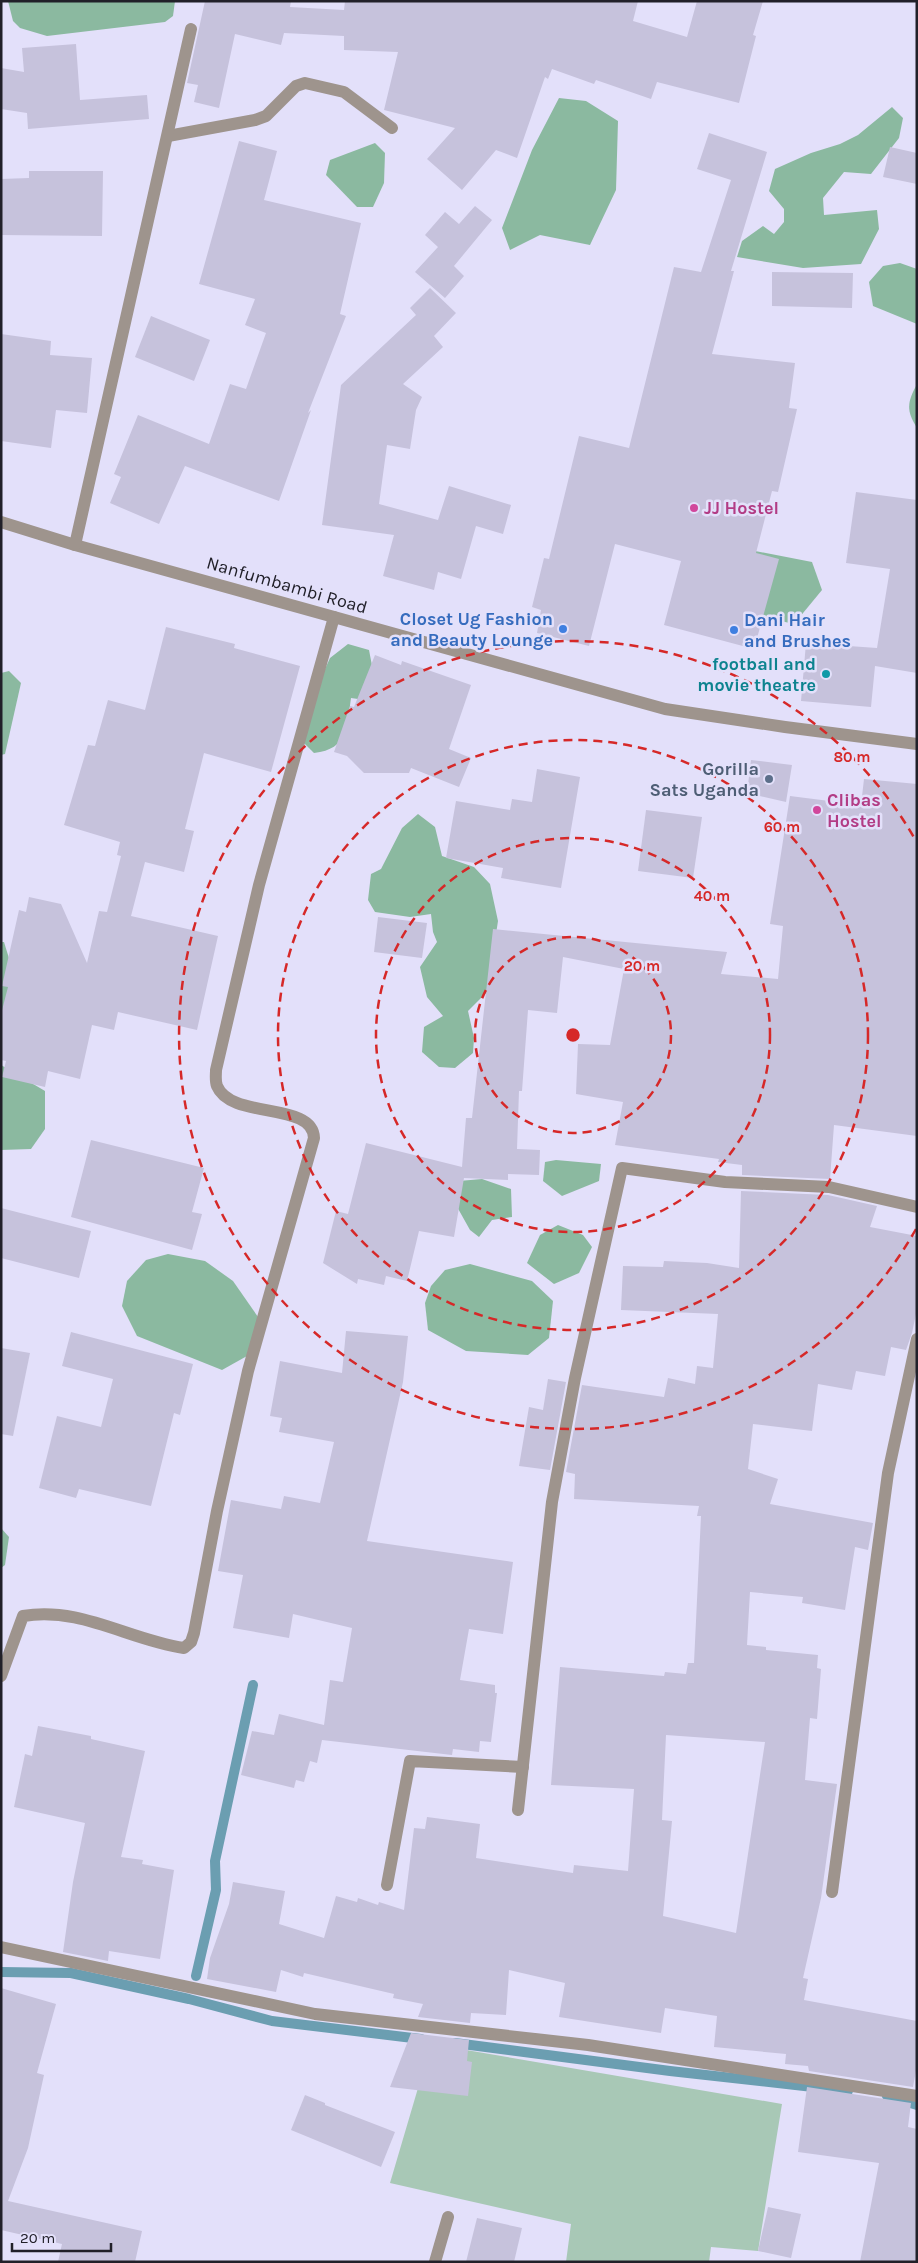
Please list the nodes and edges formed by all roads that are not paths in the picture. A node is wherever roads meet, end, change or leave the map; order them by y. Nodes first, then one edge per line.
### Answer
1 (191, 30) dead end
2 (392, 128) dead end
3 (168, 136) junction
4 (1, 522) edge
5 (75, 545) junction
6 (334, 617) junction
7 (917, 744) edge
8 (917, 1207) edge
9 (917, 1340) edge
10 (1, 1676) edge
11 (523, 1766) junction
12 (518, 1810) dead end
13 (386, 1884) dead end
14 (832, 1892) dead end
15 (1, 1947) edge
16 (917, 2096) edge
17 (448, 2217) dead end
18 (435, 2262) edge

1 - 3 street
2 - 3 street
3 - 5 street
4 - 5 street, Nanfumbambi Road
5 - 6 street, Nanfumbambi Road
6 - 7 street, Nanfumbambi Road
6 - 10 street
8 - 11 street
9 - 14 street
11 - 12 street
11 - 13 street
15 - 16 street
17 - 18 street

